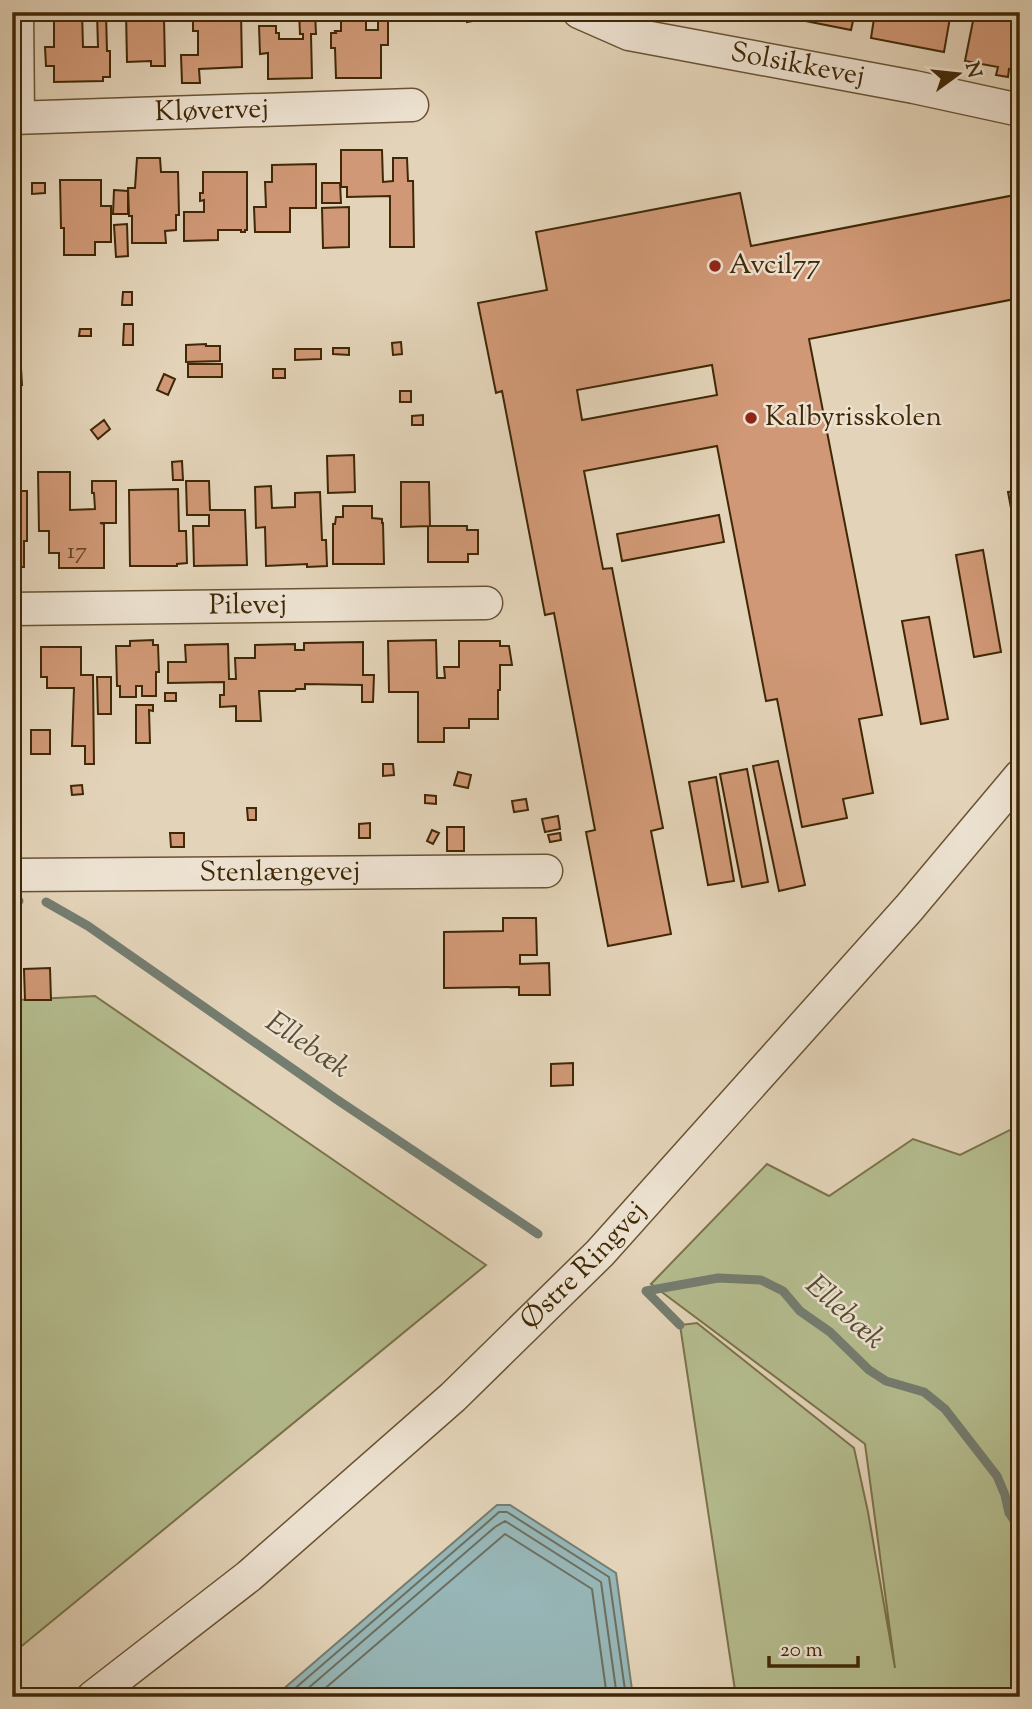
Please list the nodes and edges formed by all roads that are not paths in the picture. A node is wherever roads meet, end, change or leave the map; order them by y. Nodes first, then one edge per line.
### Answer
1 (17, 12) edge
2 (579, 12) edge
3 (412, 105) dead end
4 (1020, 110) edge
5 (15, 118) edge
6 (486, 603) dead end
7 (12, 609) edge
8 (1020, 776) edge
9 (546, 871) dead end
10 (12, 876) edge
11 (93, 1697) edge

1 - 5 street
2 - 4 street, Solsikkevej
3 - 5 street, Kløvervej
6 - 7 street, Pilevej
8 - 11 street, Østre Ringvej
9 - 10 street, Stenlængevej

